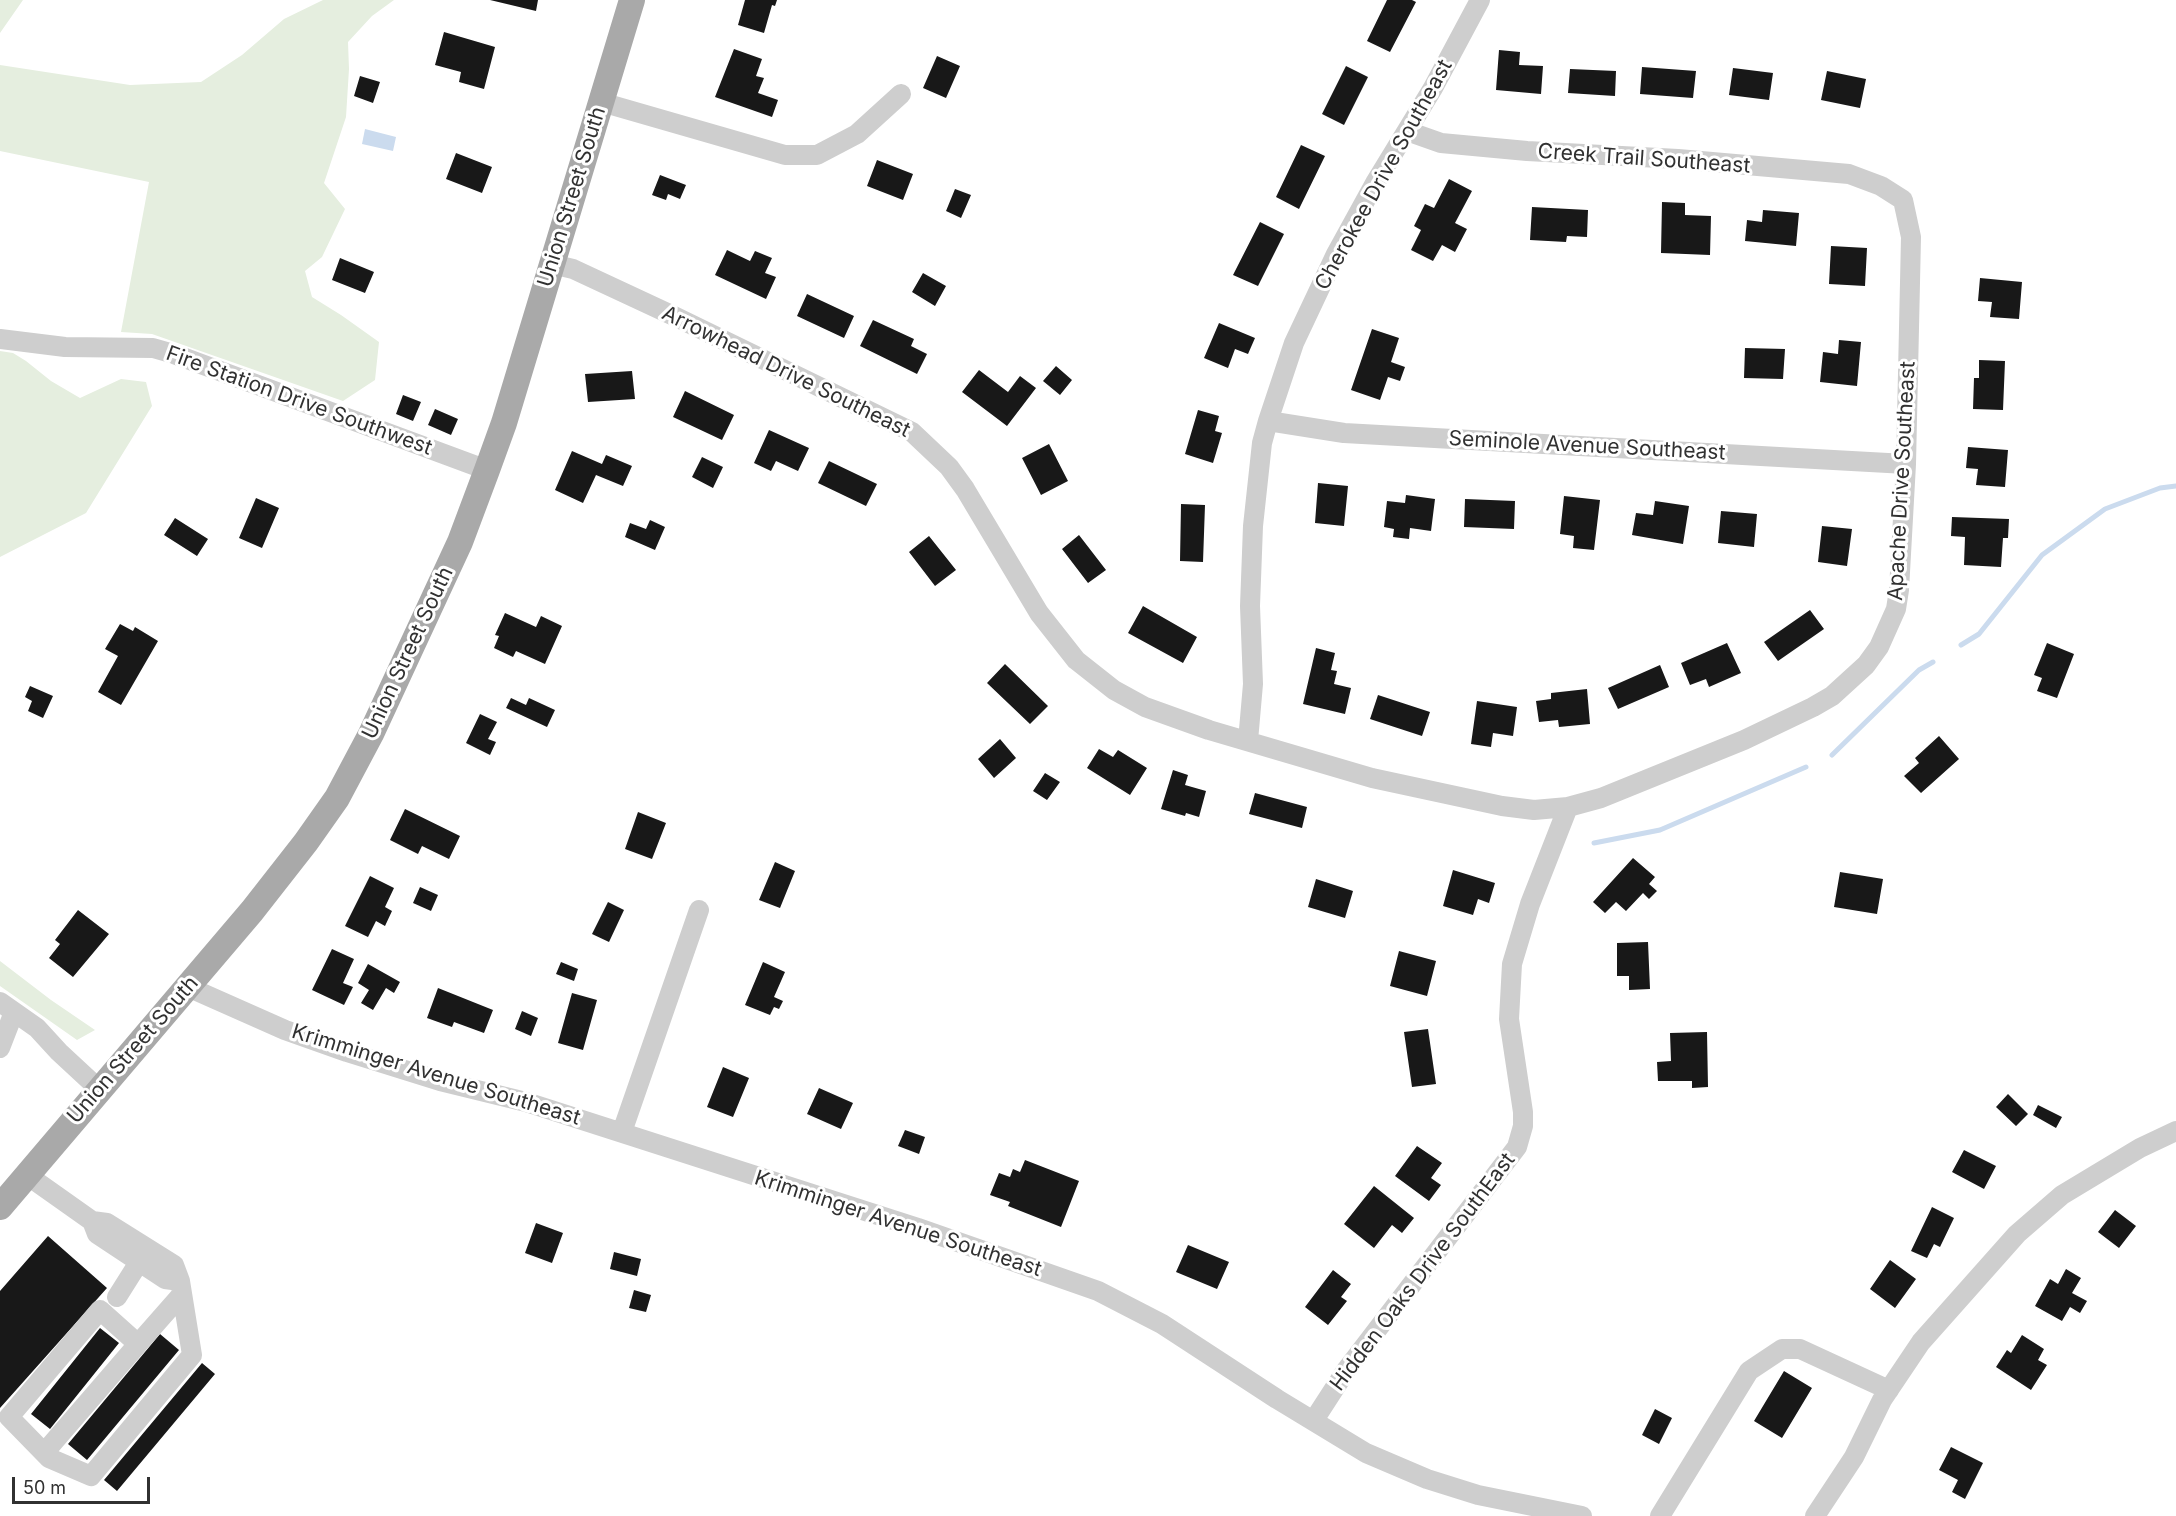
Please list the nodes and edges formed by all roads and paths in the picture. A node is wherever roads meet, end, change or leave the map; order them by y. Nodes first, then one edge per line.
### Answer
1 (632, 0) edge
2 (1480, 0) edge
3 (901, 94) dead end
4 (601, 102) junction
5 (1407, 131) junction
6 (1881, 186) joint
7 (552, 264) junction
8 (0, 339) edge
9 (1268, 421) junction
10 (1906, 464) junction
11 (487, 470) junction
12 (1248, 741) junction
13 (1568, 807) junction
14 (699, 910) dead end
15 (188, 987) junction
16 (7, 1007) edge
17 (0, 1048) edge
18 (100, 1090) junction
19 (2176, 1131) edge
20 (622, 1132) junction
21 (27, 1175) junction
22 (0, 1207) edge
23 (144, 1255) junction
24 (181, 1288) junction
25 (117, 1297) dead end
26 (138, 1344) junction
27 (1889, 1390) junction
28 (1314, 1420) junction
29 (44, 1453) junction
30 (1582, 1516) edge
31 (1660, 1516) edge
32 (1815, 1516) edge

1 - 4 main road, Union Street South
2 - 5 street, Cherokee Drive Southeast
3 - 4 street
4 - 7 main road, Union Street South
5 - 6 street, Creek Trail Southeast
5 - 9 street, Cherokee Drive Southeast
6 - 10 street, Apache Drive Southeast
7 - 11 main road, Union Street South
7 - 12 street, Arrowhead Drive Southeast
8 - 11 street, Fire Station Drive Southwest
9 - 10 street, Seminole Avenue Southeast
9 - 12 street, Cherokee Drive Southeast
10 - 13 street, Apache Drive Southeast
11 - 15 main road, Union Street South
12 - 13 street, Arrowhead Drive Southeast
13 - 28 street, Hidden Oaks Drive SouthEast
14 - 20 street
15 - 18 main road, Union Street South
15 - 20 street, Krimminger Avenue Southeast
16 - 17 street
16 - 18 street
18 - 21 main road, Union Street South
19 - 27 street
20 - 28 street, Krimminger Avenue Southeast
21 - 22 main road, Union Street South
21 - 23 street
23 - 24 street
23 - 25 street
24 - 26 street
24 - 29 street
26 - 29 street
26 - 29 street
27 - 31 street
27 - 32 street
28 - 30 street, Krimminger Avenue Southeast

